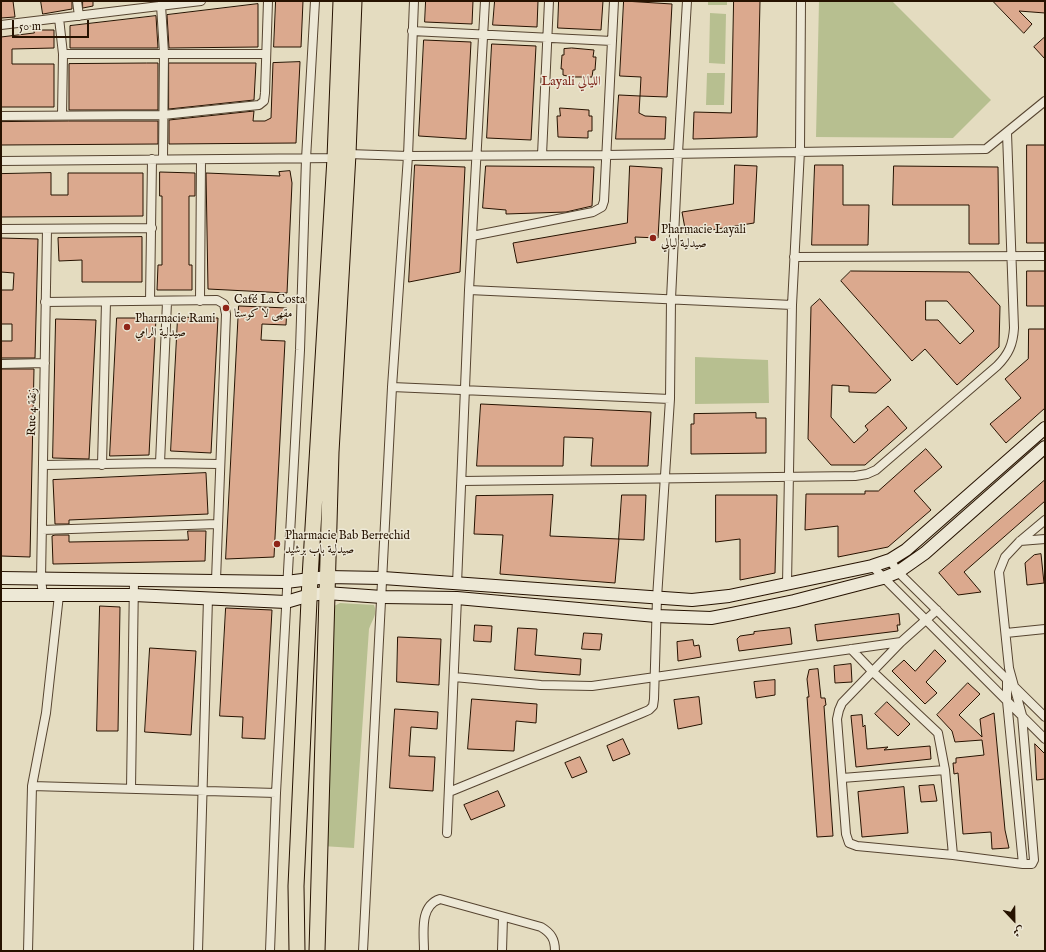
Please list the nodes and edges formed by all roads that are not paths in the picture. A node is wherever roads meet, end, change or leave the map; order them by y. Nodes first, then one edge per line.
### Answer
1 (77, 1) edge
2 (201, 1) edge
3 (268, 1) edge
4 (315, 1) edge
5 (340, 1) edge
6 (354, 1) edge
7 (414, 1) edge
8 (485, 1) edge
9 (549, 1) edge
10 (614, 1) edge
11 (687, 1) edge
12 (801, 1) edge
13 (170, 3) edge
14 (162, 5) junction
15 (79, 16) junction
16 (59, 18) junction
17 (1, 25) edge
18 (412, 31) junction
19 (483, 35) junction
20 (547, 39) junction
21 (612, 41) junction
22 (164, 53) junction
23 (63, 54) junction
24 (266, 54) junction
25 (1045, 101) edge
26 (62, 115) junction
27 (163, 115) junction
28 (1, 116) edge
29 (1007, 133) junction
30 (800, 150) junction
31 (678, 153) junction
32 (476, 155) junction
33 (542, 155) junction
34 (606, 155) junction
35 (341, 156) junction
36 (408, 156) junction
37 (152, 159) junction
38 (163, 159) junction
39 (306, 159) junction
40 (201, 160) junction
41 (1, 161) edge
42 (152, 228) junction
43 (1, 229) edge
44 (47, 229) junction
45 (472, 236) junction
46 (1012, 256) junction
47 (1045, 256) edge
48 (794, 257) junction
49 (469, 290) junction
50 (671, 299) junction
51 (200, 300) junction
52 (150, 301) junction
53 (45, 302) junction
54 (106, 302) junction
55 (167, 302) junction
56 (792, 304) junction
57 (45, 363) junction
58 (1, 364) edge
59 (392, 387) junction
60 (464, 389) junction
61 (670, 399) junction
62 (1045, 428) edge
63 (1045, 447) edge
64 (160, 463) junction
65 (219, 464) junction
66 (44, 465) junction
67 (102, 465) junction
68 (789, 477) junction
69 (666, 478) junction
70 (462, 481) junction
71 (1045, 520) edge
72 (217, 524) junction
73 (42, 530) junction
74 (1045, 539) edge
75 (1020, 541) junction
76 (890, 560) junction
77 (872, 566) junction
78 (898, 572) junction
79 (327, 577) junction
80 (1, 578) edge
81 (310, 578) junction
82 (383, 578) junction
83 (883, 578) junction
84 (41, 579) junction
85 (134, 579) junction
86 (216, 580) junction
87 (286, 582) junction
88 (457, 584) junction
89 (787, 584) junction
90 (326, 594) junction
91 (1, 595) edge
92 (43, 595) junction
93 (60, 595) junction
94 (134, 595) junction
95 (310, 595) junction
96 (208, 598) junction
97 (382, 598) junction
98 (457, 598) junction
99 (657, 598) junction
100 (286, 602) junction
101 (937, 610) junction
102 (656, 616) junction
103 (926, 620) junction
104 (1045, 629) edge
105 (1006, 633) junction
106 (901, 642) junction
107 (852, 649) junction
108 (1009, 668) junction
109 (872, 672) junction
110 (454, 678) junction
111 (655, 678) junction
112 (1007, 679) junction
113 (1016, 689) junction
114 (1007, 701) junction
115 (1022, 715) junction
116 (1045, 717) edge
117 (1044, 738) edge
118 (945, 770) junction
119 (842, 778) junction
120 (32, 786) junction
121 (131, 788) junction
122 (203, 791) junction
123 (448, 792) junction
124 (276, 793) junction
125 (447, 833) dead end
126 (953, 855) junction
127 (1023, 864) junction
128 (503, 916) junction
129 (28, 951) edge
130 (198, 951) edge
131 (270, 951) edge
132 (297, 951) edge
133 (317, 951) edge
134 (363, 951) edge
135 (424, 951) edge
136 (502, 951) edge
137 (555, 951) edge

1 - 15 street
2 - 13 street
3 - 24 street
4 - 39 street
5 - 35 highway
6 - 35 highway
7 - 18 street
8 - 19 street
9 - 20 street
10 - 21 street
11 - 31 street
12 - 30 street
13 - 14 street
14 - 15 street
14 - 22 street
15 - 16 street
16 - 17 street
16 - 23 street
18 - 19 street
18 - 36 street
19 - 20 street
19 - 32 street
20 - 21 street
20 - 33 street
21 - 34 street
22 - 23 street
22 - 24 street
22 - 27 street
23 - 26 street
24 - 27 street
25 - 29 street
26 - 27 street
26 - 28 street
27 - 38 street
29 - 30 street
29 - 46 street
30 - 31 street
30 - 48 street
31 - 34 street
31 - 50 street
32 - 33 street
32 - 36 street
32 - 45 street
33 - 34 street
34 - 45 street
35 - 36 street
35 - 39 street
35 - 79 highway
35 - 81 highway
36 - 59 street
37 - 38 street
37 - 41 street
37 - 42 street
38 - 40 street
39 - 40 street
39 - 87 street
40 - 51 street
42 - 44 street
42 - 52 street
43 - 44 street
44 - 53 street, Rue 4 زنقة
45 - 49 street
46 - 47 street
46 - 48 street
46 - 68 street
48 - 56 street
49 - 50 street
49 - 60 street
50 - 56 street
50 - 61 street
51 - 55 street
51 - 65 street
52 - 54 street
52 - 55 street
53 - 54 street
53 - 57 street, Rue 4 زنقة
54 - 67 street
55 - 64 street
56 - 68 street
57 - 58 street
57 - 66 street, Rue 4 زنقة
59 - 60 street
59 - 82 street
60 - 61 street
60 - 70 street
61 - 69 street
62 - 76 main road
63 - 78 main road
64 - 65 street
64 - 67 street
65 - 72 street
66 - 67 street
66 - 73 street, Rue 4 زنقة
68 - 69 street
68 - 89 street
69 - 70 street
69 - 99 street
70 - 88 street
71 - 75 street
72 - 73 street
72 - 86 street
73 - 84 street, Rue 4 زنقة
74 - 75 street
75 - 105 street
76 - 77 main road
76 - 78 street
77 - 83 street
77 - 89 main road
78 - 83 main road
78 - 101 street
79 - 81 main road
79 - 82 main road
79 - 90 highway
80 - 84 main road
81 - 87 main road
81 - 95 highway
82 - 88 main road
82 - 97 street
83 - 102 main road
83 - 103 street
84 - 85 main road
84 - 92 street, Rue 4 زنقة
85 - 86 main road
85 - 94 street
86 - 87 main road
87 - 100 street
88 - 99 main road
89 - 99 main road
90 - 95 main road
90 - 97 main road
90 - 133 highway
91 - 92 main road
92 - 93 main road
93 - 94 main road
93 - 120 street
94 - 96 main road
94 - 121 street
95 - 100 main road
95 - 132 highway
96 - 100 main road
96 - 122 street
97 - 98 main road
97 - 134 street
98 - 102 main road
98 - 110 street
99 - 102 street
100 - 124 street
101 - 103 street
101 - 112 street
102 - 111 street
103 - 106 street
103 - 114 street
104 - 105 street
105 - 108 street
106 - 107 street
106 - 109 street
107 - 109 street
107 - 111 street
108 - 112 street
108 - 113 street
109 - 118 street
109 - 119 street
110 - 111 street
110 - 123 street
111 - 123 street
112 - 113 street
112 - 114 street
113 - 115 street
113 - 116 street
114 - 115 street
114 - 127 street
115 - 117 street
115 - 127 street
118 - 119 street
118 - 126 street
119 - 126 street
120 - 121 street
120 - 129 street
121 - 122 street
122 - 124 street
122 - 130 street
123 - 125 street
124 - 131 street
126 - 127 street
128 - 135 street
128 - 136 street
128 - 137 street

